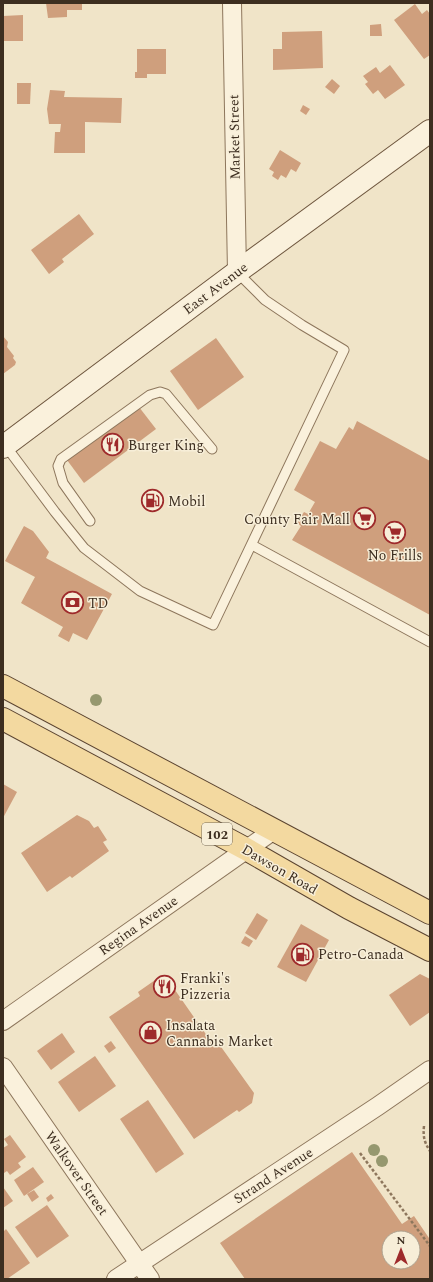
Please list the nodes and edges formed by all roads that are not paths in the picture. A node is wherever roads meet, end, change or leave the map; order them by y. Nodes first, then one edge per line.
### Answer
1 (232, 3) edge
2 (430, 131) edge
3 (237, 272) junction
4 (4, 446) edge
5 (212, 449) dead end
6 (90, 521) dead end
7 (252, 545) junction
8 (430, 642) edge
9 (3, 686) edge
10 (3, 719) edge
11 (274, 830) junction
12 (246, 849) junction
13 (430, 913) edge
14 (430, 950) edge
15 (3, 1020) edge
16 (3, 1067) edge
17 (430, 1070) edge
18 (139, 1262) junction
19 (116, 1279) edge
20 (150, 1279) edge

1 - 3 street, Market Street
2 - 3 street, East Avenue
3 - 4 street, East Avenue
3 - 7 lane
4 - 7 lane
5 - 6 lane
7 - 8 lane
9 - 11 main road, 102
10 - 12 main road, Dawson Road / 102
11 - 12 street, Regina Avenue
11 - 13 main road, 102
12 - 14 main road, Dawson Road / 102
12 - 15 street, Regina Avenue
16 - 18 street, Walkover Street
17 - 18 street, Strand Avenue
18 - 19 street, Strand Avenue
18 - 20 street, Walkover Street

